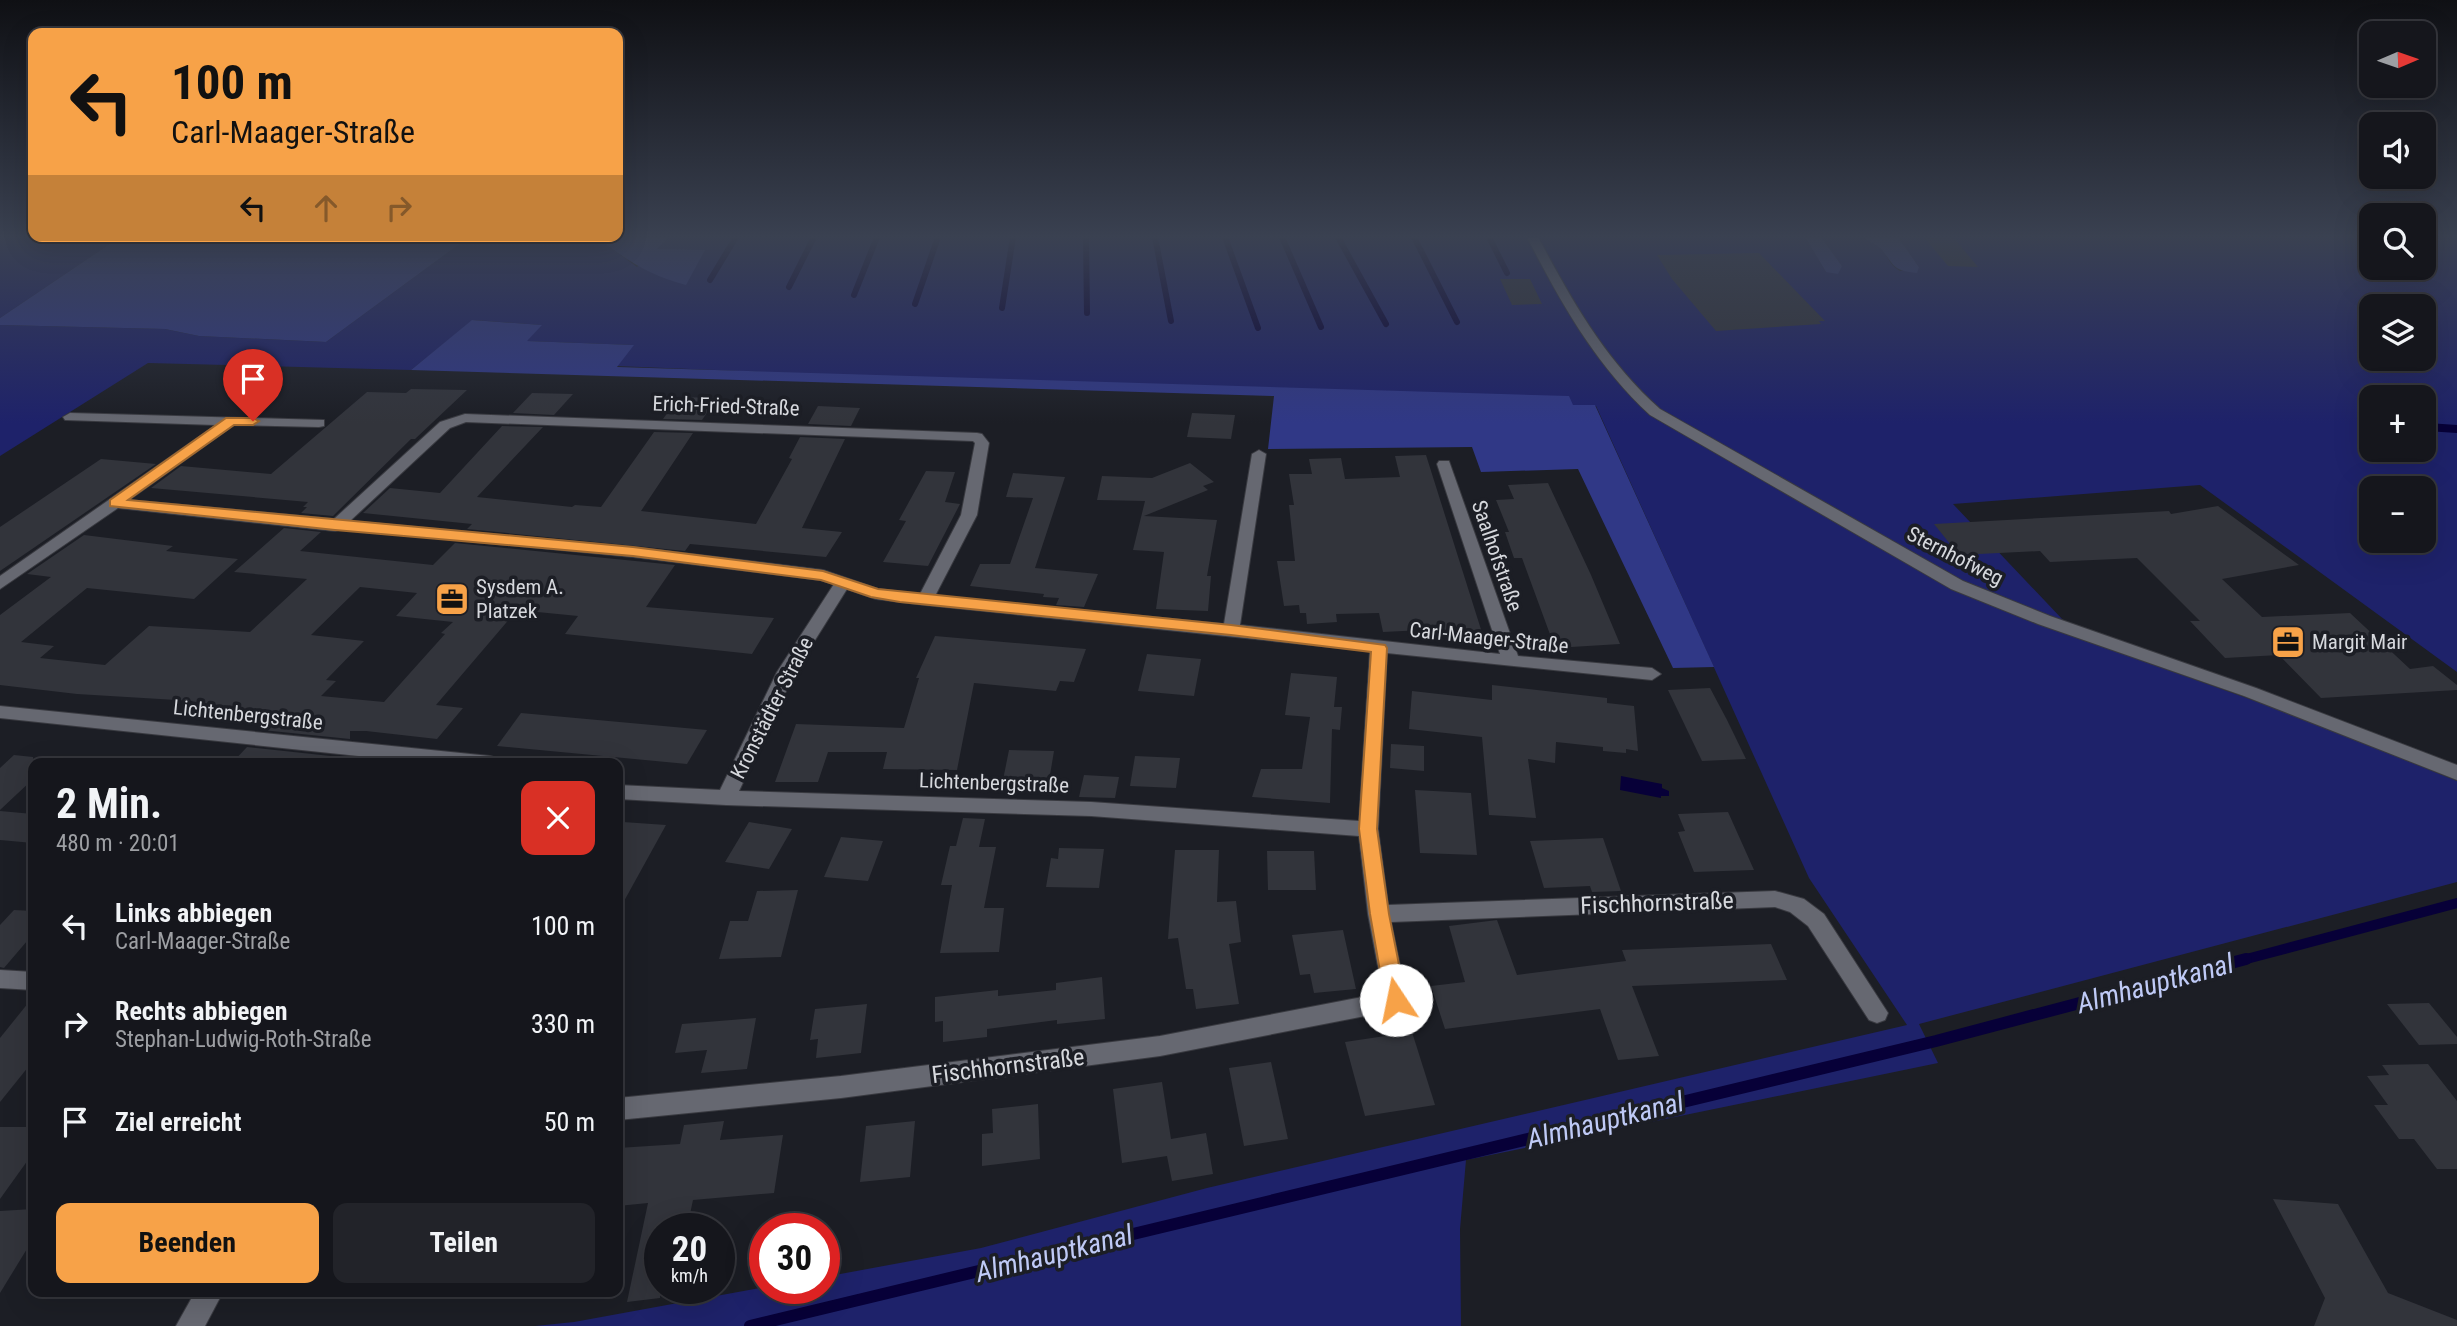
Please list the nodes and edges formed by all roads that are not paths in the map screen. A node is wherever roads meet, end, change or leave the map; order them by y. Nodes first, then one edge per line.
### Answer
1 (1565, 299) edge
2 (69, 417) dead end
3 (231, 421) junction
4 (319, 424) dead end
5 (1259, 454) dead end
6 (1444, 464) dead end
7 (115, 503) junction
8 (335, 526) junction
9 (0, 584) edge
10 (842, 584) junction
11 (925, 600) junction
12 (1231, 630) junction
13 (1379, 648) junction
14 (1511, 662) junction
15 (1652, 674) dead end
16 (0, 712) edge
17 (442, 758) edge
18 (2457, 773) edge
19 (623, 792) edge
20 (726, 798) junction
21 (1368, 829) junction
22 (1379, 914) junction
23 (0, 979) edge
24 (28, 981) edge
25 (1877, 1013) dead end
26 (623, 1109) edge
27 (207, 1297) edge
28 (190, 1326) edge

1 - 18 street, Sternhofweg
2 - 3 street
3 - 4 street
3 - 7 street
5 - 12 street
6 - 14 street, Saalhofstraße
7 - 8 street, Carl-Maager-Straße
7 - 9 street
8 - 10 street, Carl-Maager-Straße
8 - 11 street, Erich-Fried-Straße
10 - 11 street, Carl-Maager-Straße
10 - 20 street, Kronstädter Straße
11 - 12 street, Carl-Maager-Straße
12 - 13 street, Carl-Maager-Straße
13 - 14 street, Carl-Maager-Straße
13 - 21 street
14 - 15 street, Carl-Maager-Straße
16 - 17 street, Lichtenbergstraße
19 - 20 street, Lichtenbergstraße
20 - 21 street, Lichtenbergstraße
21 - 22 street
22 - 25 street, Fischhornstraße
22 - 26 street, Fischhornstraße
23 - 24 street
27 - 28 street

